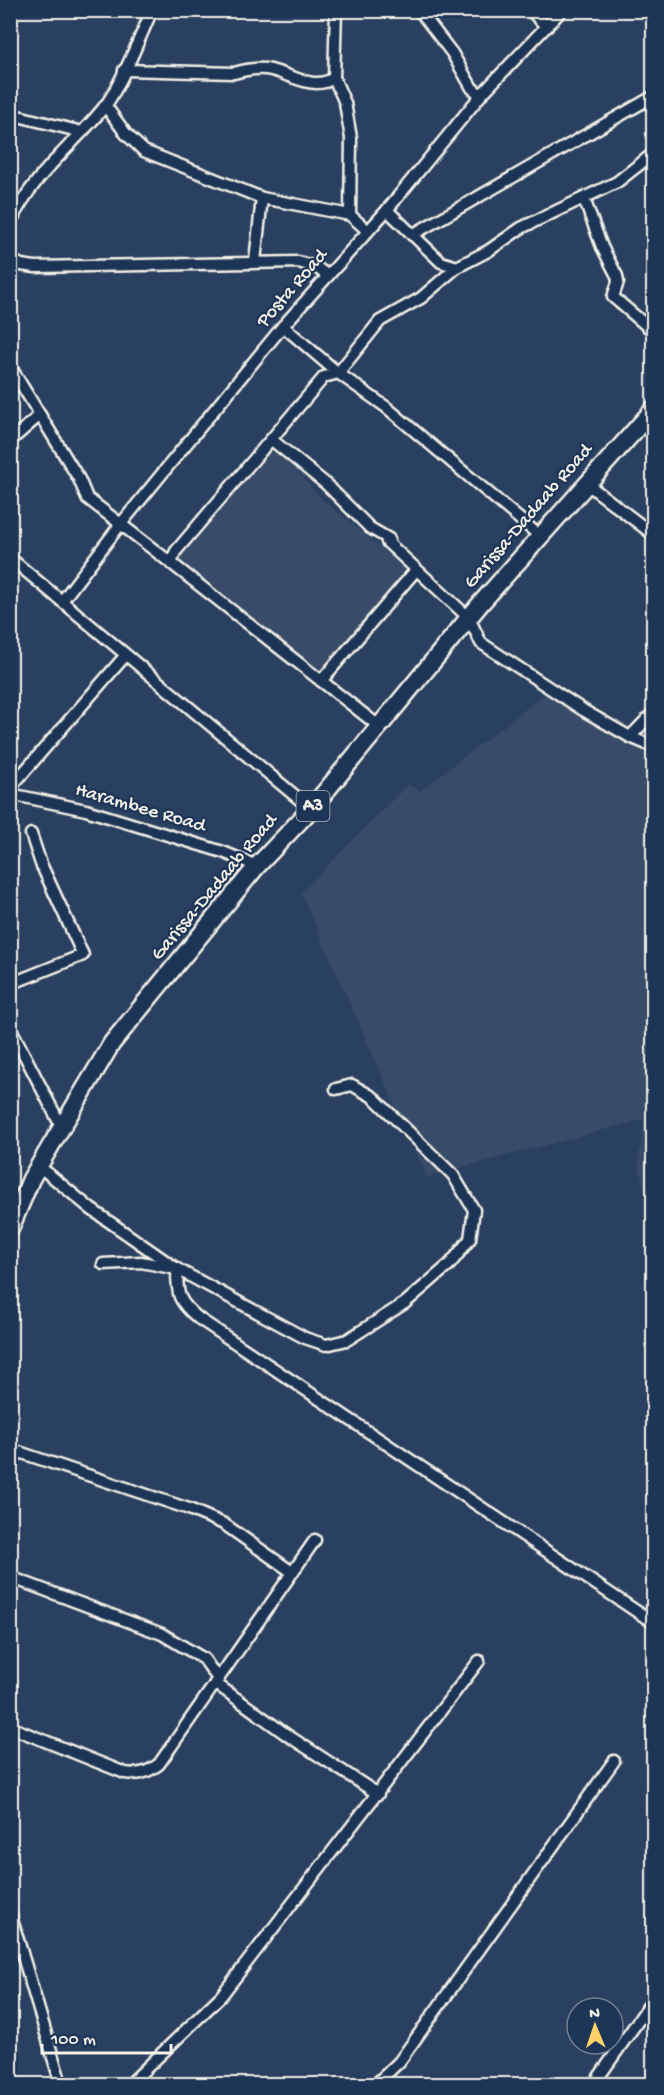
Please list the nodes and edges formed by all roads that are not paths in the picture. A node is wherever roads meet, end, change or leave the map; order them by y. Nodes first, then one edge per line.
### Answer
1 (152, 10) edge
2 (336, 10) edge
3 (419, 10) edge
4 (530, 10) edge
5 (562, 10) edge
6 (547, 27) junction
7 (124, 70) junction
8 (334, 78) junction
9 (481, 95) junction
10 (654, 96) edge
11 (105, 105) junction
12 (10, 114) edge
13 (82, 132) junction
14 (654, 153) edge
15 (262, 198) junction
16 (584, 199) junction
17 (387, 210) junction
18 (350, 215) junction
19 (10, 224) edge
20 (368, 231) junction
21 (412, 235) junction
22 (10, 259) edge
23 (255, 261) junction
24 (457, 267) junction
25 (328, 276) junction
26 (283, 326) junction
27 (654, 332) edge
28 (10, 366) edge
29 (338, 373) junction
30 (654, 409) edge
31 (40, 415) junction
32 (272, 440) junction
33 (10, 441) edge
34 (586, 483) junction
35 (120, 525) junction
36 (654, 536) edge
37 (541, 537) junction
38 (10, 558) edge
39 (171, 563) junction
40 (416, 570) junction
41 (62, 601) junction
42 (469, 618) junction
43 (125, 656) junction
44 (321, 681) junction
45 (654, 712) edge
46 (380, 727) junction
47 (630, 737) junction
48 (654, 747) edge
49 (10, 788) edge
50 (10, 794) edge
51 (311, 808) junction
52 (31, 834) dead end
53 (257, 866) junction
54 (10, 984) edge
55 (10, 1027) edge
56 (336, 1089) dead end
57 (61, 1126) junction
58 (39, 1166) junction
59 (11, 1228) edge
60 (103, 1264) dead end
61 (177, 1269) junction
62 (10, 1449) edge
63 (315, 1540) dead end
64 (292, 1572) junction
65 (10, 1577) edge
66 (654, 1623) edge
67 (479, 1661) dead end
68 (217, 1681) junction
69 (10, 1727) edge
70 (614, 1761) dead end
71 (378, 1794) junction
72 (10, 1913) edge
73 (13, 1930) edge
74 (654, 1998) edge
75 (61, 2085) edge
76 (130, 2085) edge
77 (376, 2085) edge
78 (594, 2085) edge

1 - 7 street
2 - 8 street
3 - 9 street
4 - 6 street
5 - 6 street, Posta Road
6 - 9 street, Posta Road
7 - 8 street
7 - 11 street
8 - 18 street
9 - 17 street, Posta Road
10 - 21 street
11 - 13 street
11 - 15 street
12 - 13 street
13 - 19 street
14 - 16 street
15 - 18 street
15 - 23 street
16 - 24 street
16 - 27 street
17 - 20 street, Posta Road
17 - 21 street
18 - 20 street
20 - 25 street, Posta Road
21 - 24 street
22 - 23 street
23 - 25 street
24 - 29 street
25 - 26 street, Posta Road
26 - 29 street
26 - 35 street, Posta Road
28 - 31 street
29 - 32 street
29 - 37 street
30 - 34 highway, Garissa-Dadaab Road / A3
31 - 33 street
31 - 35 street
32 - 39 street
32 - 40 street
34 - 36 street
34 - 37 highway, Garissa-Dadaab Road / A3
35 - 39 street
35 - 41 street, Posta Road
37 - 42 highway, Garissa-Dadaab Road / A3
38 - 41 street
39 - 44 street
40 - 42 street
40 - 44 street
41 - 43 street
42 - 46 highway, Garissa-Dadaab Road / A3
42 - 47 street
43 - 49 street
43 - 51 street
44 - 46 street
45 - 47 street
46 - 51 highway, Garissa-Dadaab Road / A3
47 - 48 street
50 - 53 street, Harambee Road
51 - 53 highway, Garissa-Dadaab Road / A3
52 - 54 street
53 - 57 highway, Garissa-Dadaab Road / A3
55 - 57 street
56 - 61 street
57 - 58 highway, Garissa-Dadaab Road / A3
58 - 59 highway, Garissa-Dadaab Road / A3
58 - 61 street
60 - 61 street
61 - 66 street
62 - 64 street
63 - 64 street
64 - 68 street
65 - 68 street
67 - 71 street
68 - 69 street
68 - 71 street
70 - 77 street
71 - 76 street
72 - 73 street
73 - 75 street
74 - 78 street

